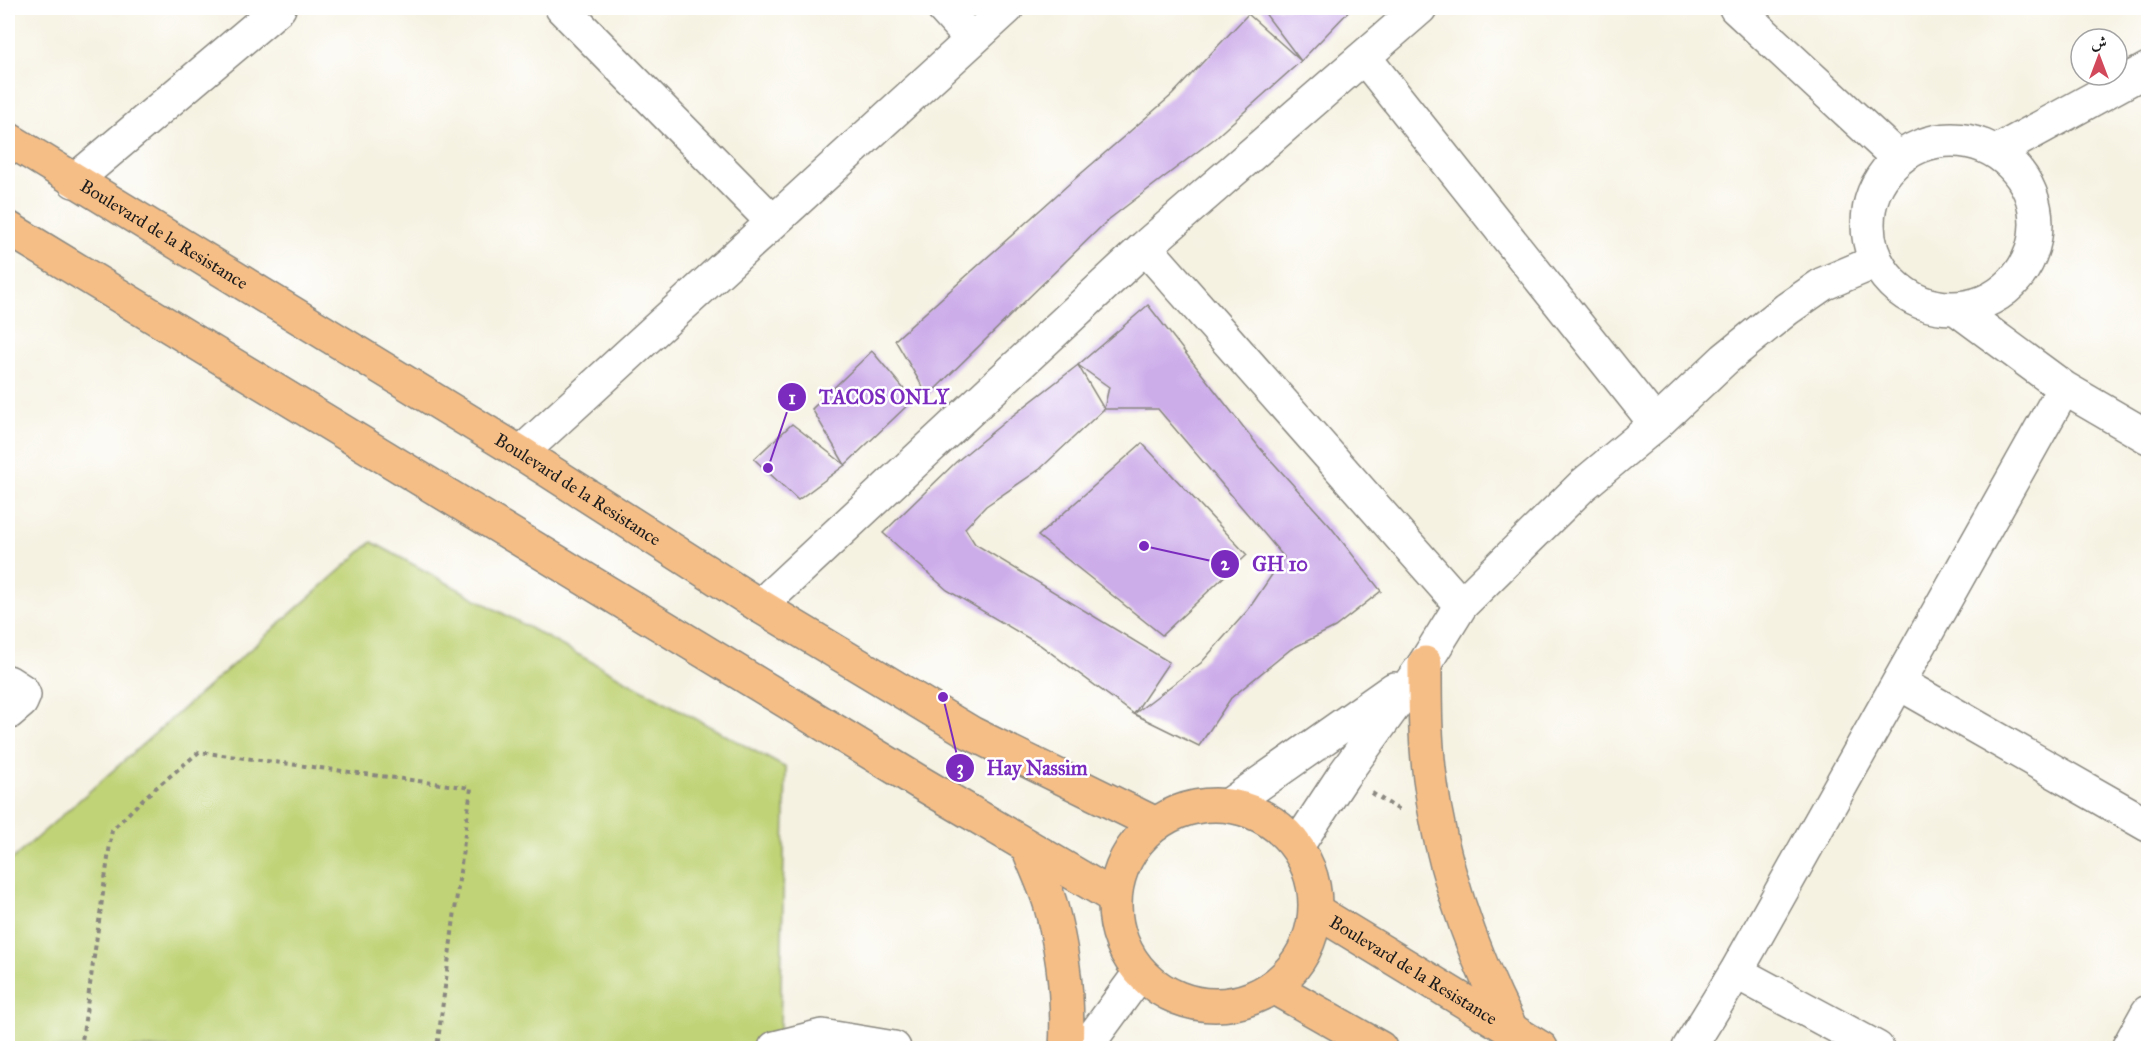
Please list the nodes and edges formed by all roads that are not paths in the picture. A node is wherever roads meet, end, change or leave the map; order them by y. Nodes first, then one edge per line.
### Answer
1 (279, 8) edge
2 (562, 8) edge
3 (943, 8) edge
4 (1008, 8) edge
5 (1420, 8) edge
6 (1736, 8) edge
7 (972, 40) junction
8 (1364, 57) junction
9 (2148, 69) edge
10 (8, 139) edge
11 (1996, 152) junction
12 (1898, 158) junction
13 (74, 181) junction
14 (773, 222) junction
15 (8, 228) edge
16 (1145, 247) junction
17 (1875, 262) junction
18 (1957, 309) junction
19 (2064, 388) junction
20 (1656, 424) junction
21 (2148, 437) edge
22 (521, 453) junction
23 (1461, 605) junction
24 (760, 606) junction
25 (1420, 669) junction
26 (8, 682) edge
27 (1899, 683) junction
28 (8, 712) edge
29 (1229, 805) junction
30 (1156, 824) junction
31 (2148, 825) edge
32 (1297, 846) junction
33 (1028, 847) junction
34 (1114, 897) junction
35 (1316, 911) junction
36 (1736, 972) junction
37 (1140, 974) junction
38 (1273, 987) junction
39 (2148, 1012) edge
40 (1511, 1029) junction
41 (775, 1048) edge
42 (894, 1048) edge
43 (1066, 1048) edge
44 (1085, 1048) edge
45 (1380, 1048) edge
46 (1541, 1048) edge
47 (1689, 1048) edge
48 (1877, 1048) edge
49 (2128, 1048) edge

1 - 13 street
2 - 14 street
3 - 7 street
4 - 7 street
5 - 8 street
6 - 12 street
7 - 14 street
8 - 16 street
8 - 20 street
9 - 11 street
10 - 13 main road, Boulevard de la Resistance
11 - 12 street
11 - 18 street
12 - 17 street
13 - 22 main road, Boulevard de la Resistance
14 - 22 street
15 - 33 main road
16 - 23 street
16 - 24 street
17 - 18 street
17 - 20 street
18 - 19 street
19 - 21 street
19 - 27 street
20 - 23 street
22 - 24 main road, Boulevard de la Resistance
23 - 25 street
24 - 30 main road, Boulevard de la Resistance
25 - 29 street
25 - 32 street
25 - 40 main road
26 - 28 street
27 - 31 street
27 - 36 street
29 - 30 main road
29 - 32 main road
30 - 34 main road
32 - 35 main road
33 - 34 main road
33 - 43 main road
34 - 37 main road
35 - 38 main road
35 - 40 main road, Boulevard de la Resistance
36 - 47 street
36 - 48 street
37 - 38 main road
37 - 44 street
38 - 45 main road
39 - 49 street
40 - 46 main road, Boulevard de la Resistance
41 - 42 street

